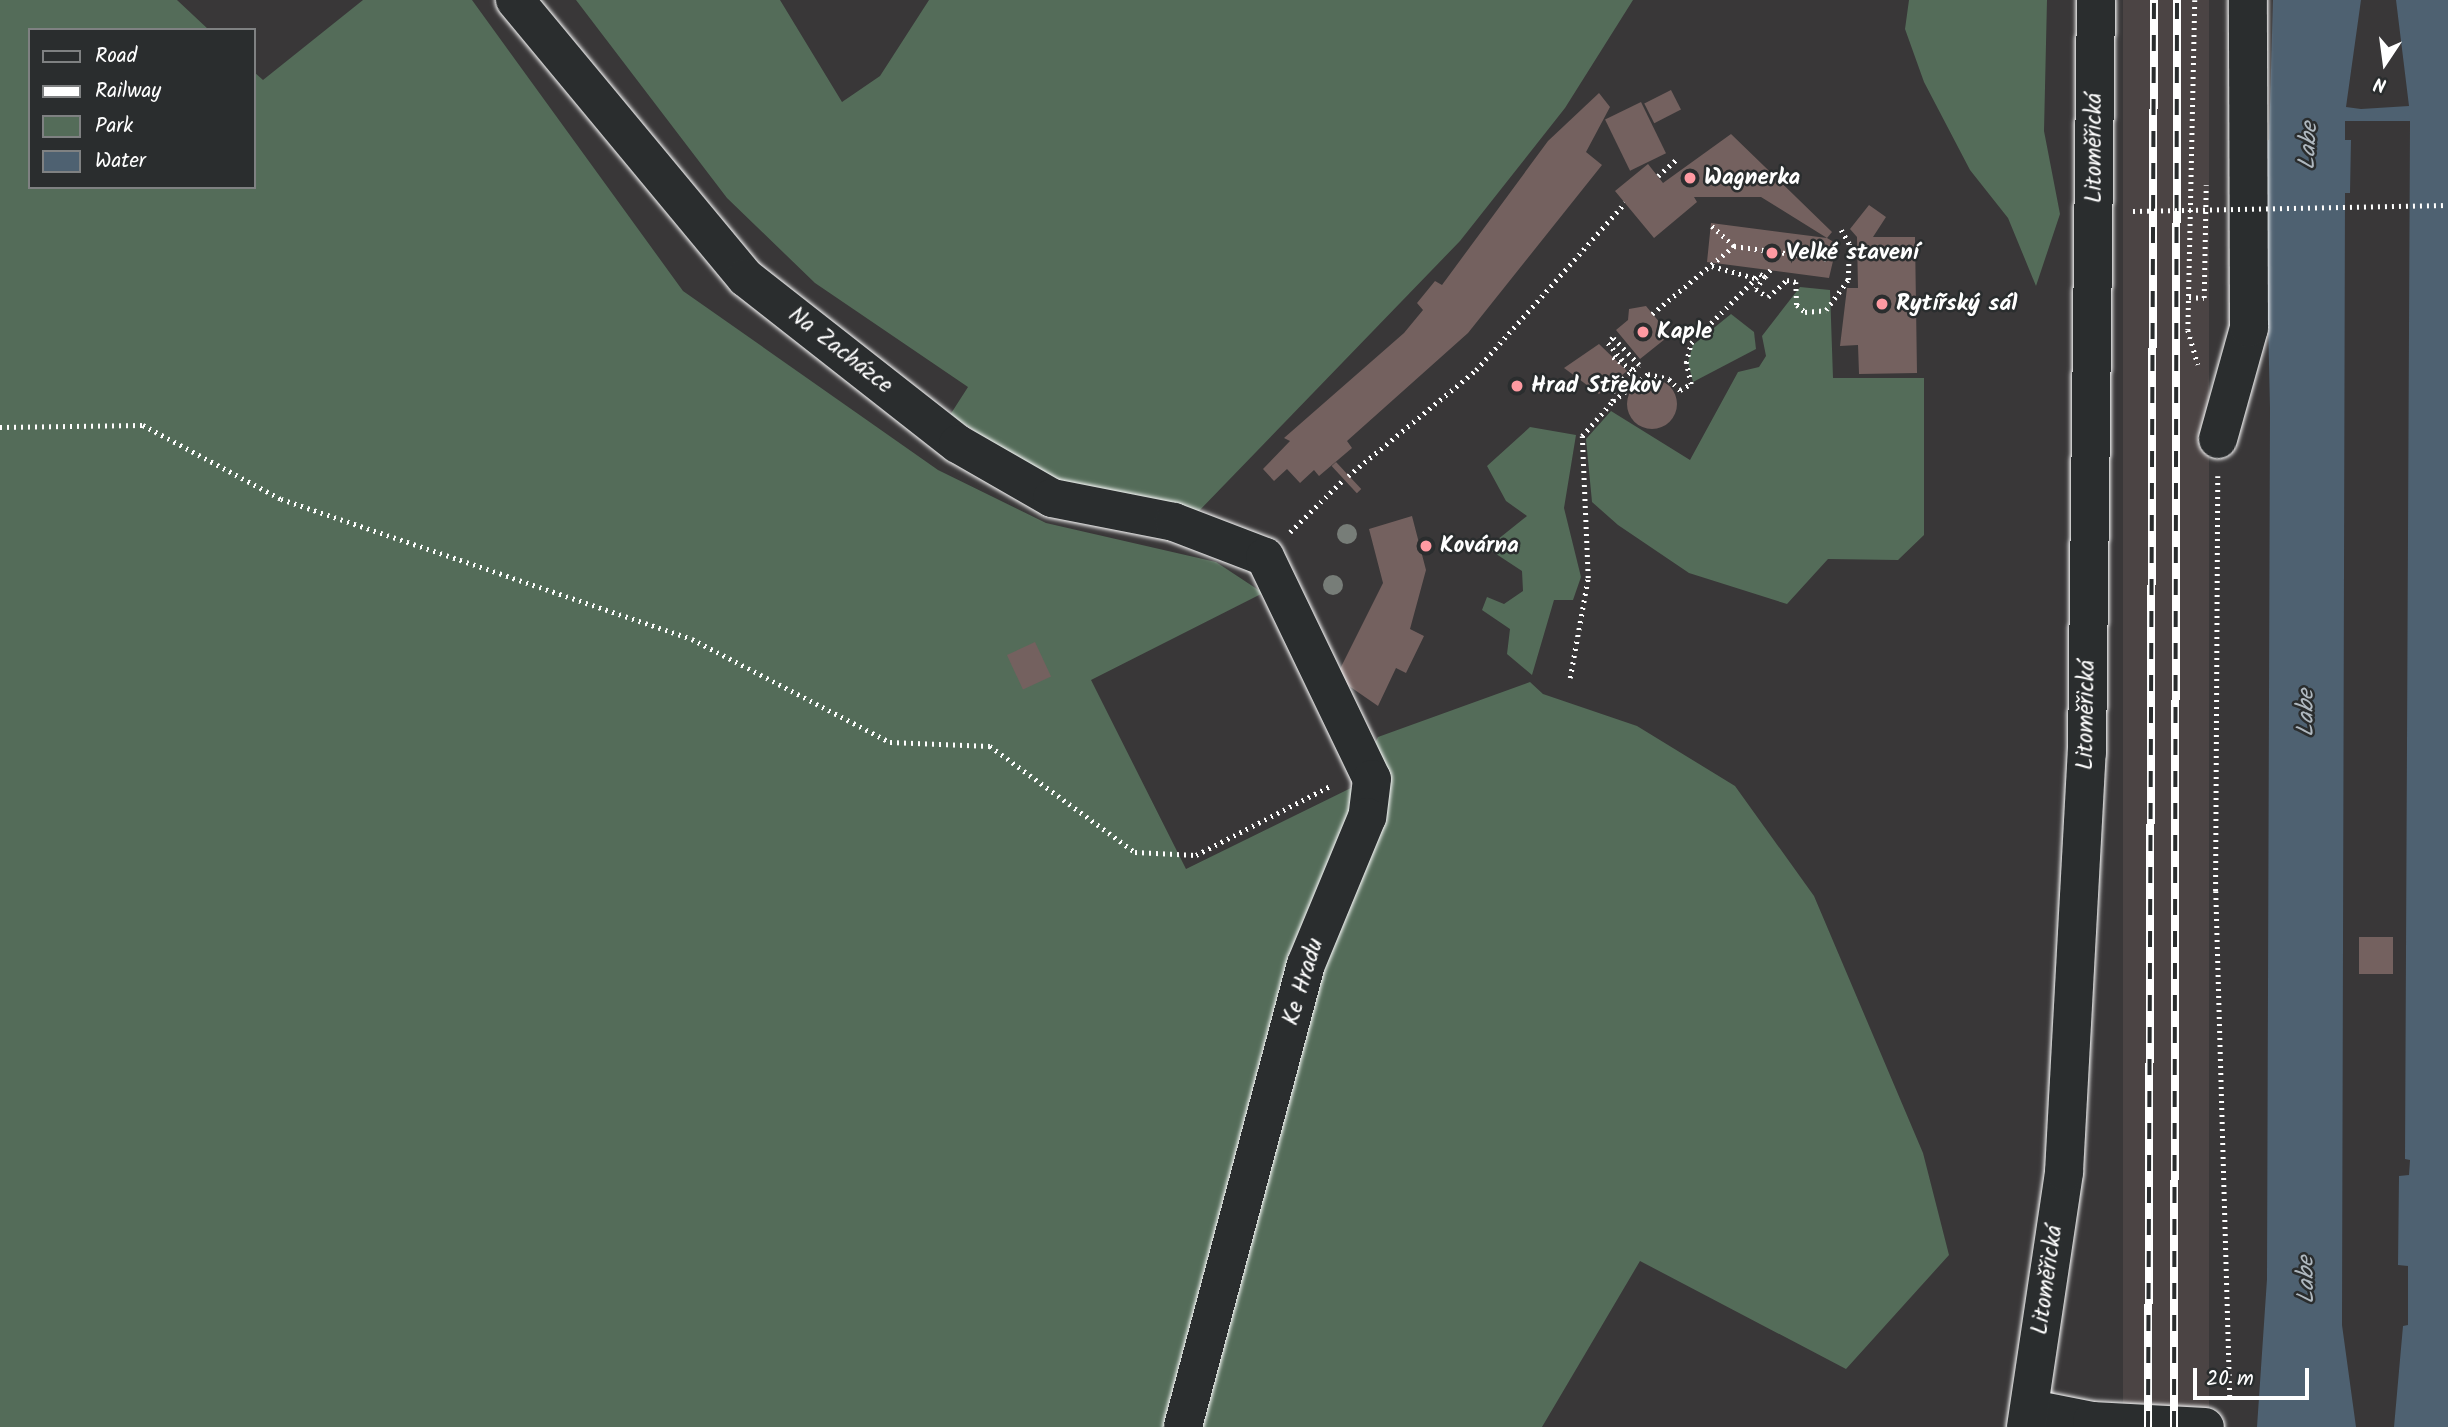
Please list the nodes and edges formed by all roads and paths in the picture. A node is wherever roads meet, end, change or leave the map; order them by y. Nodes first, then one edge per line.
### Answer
1 (516, 0) edge
2 (2096, 0) edge
3 (2195, 0) edge
4 (2248, 0) edge
5 (1678, 158) dead end
6 (1658, 176) dead end
7 (2206, 178) dead end
8 (1625, 203) dead end
9 (2448, 205) edge
10 (2133, 211) dead end
11 (1712, 226) dead end
12 (1841, 230) dead end
13 (1734, 246) junction
14 (1829, 259) dead end
15 (1711, 266) junction
16 (1770, 270) dead end
17 (1765, 277) junction
18 (1755, 278) junction
19 (2189, 297) junction
20 (1652, 314) dead end
21 (1633, 351) dead end
22 (1613, 357) dead end
23 (1633, 370) junction
24 (2201, 378) dead end
25 (1612, 402) junction
26 (0, 427) edge
27 (2218, 439) joint
28 (1265, 557) junction
29 (1570, 678) dead end
30 (1372, 779) junction
31 (2029, 1418) edge
32 (2218, 1420) edge
33 (1183, 1427) edge

1 - 28 main road, Na Zacházce
2 - 31 main road, Litoměřická
3 - 19 path
4 - 27 main road
5 - 6 path
7 - 19 path
8 - 28 path
9 - 10 path, bridge
11 - 13 path
12 - 17 path
13 - 14 path
13 - 15 path
15 - 18 path
15 - 20 path
16 - 17 path
17 - 18 path
18 - 25 path
19 - 24 path
21 - 23 path
22 - 23 path
23 - 25 path
25 - 29 path
26 - 30 path
27 - 32 path
28 - 30 main road
30 - 33 main road, Ke Hradu
31 - 32 main road

